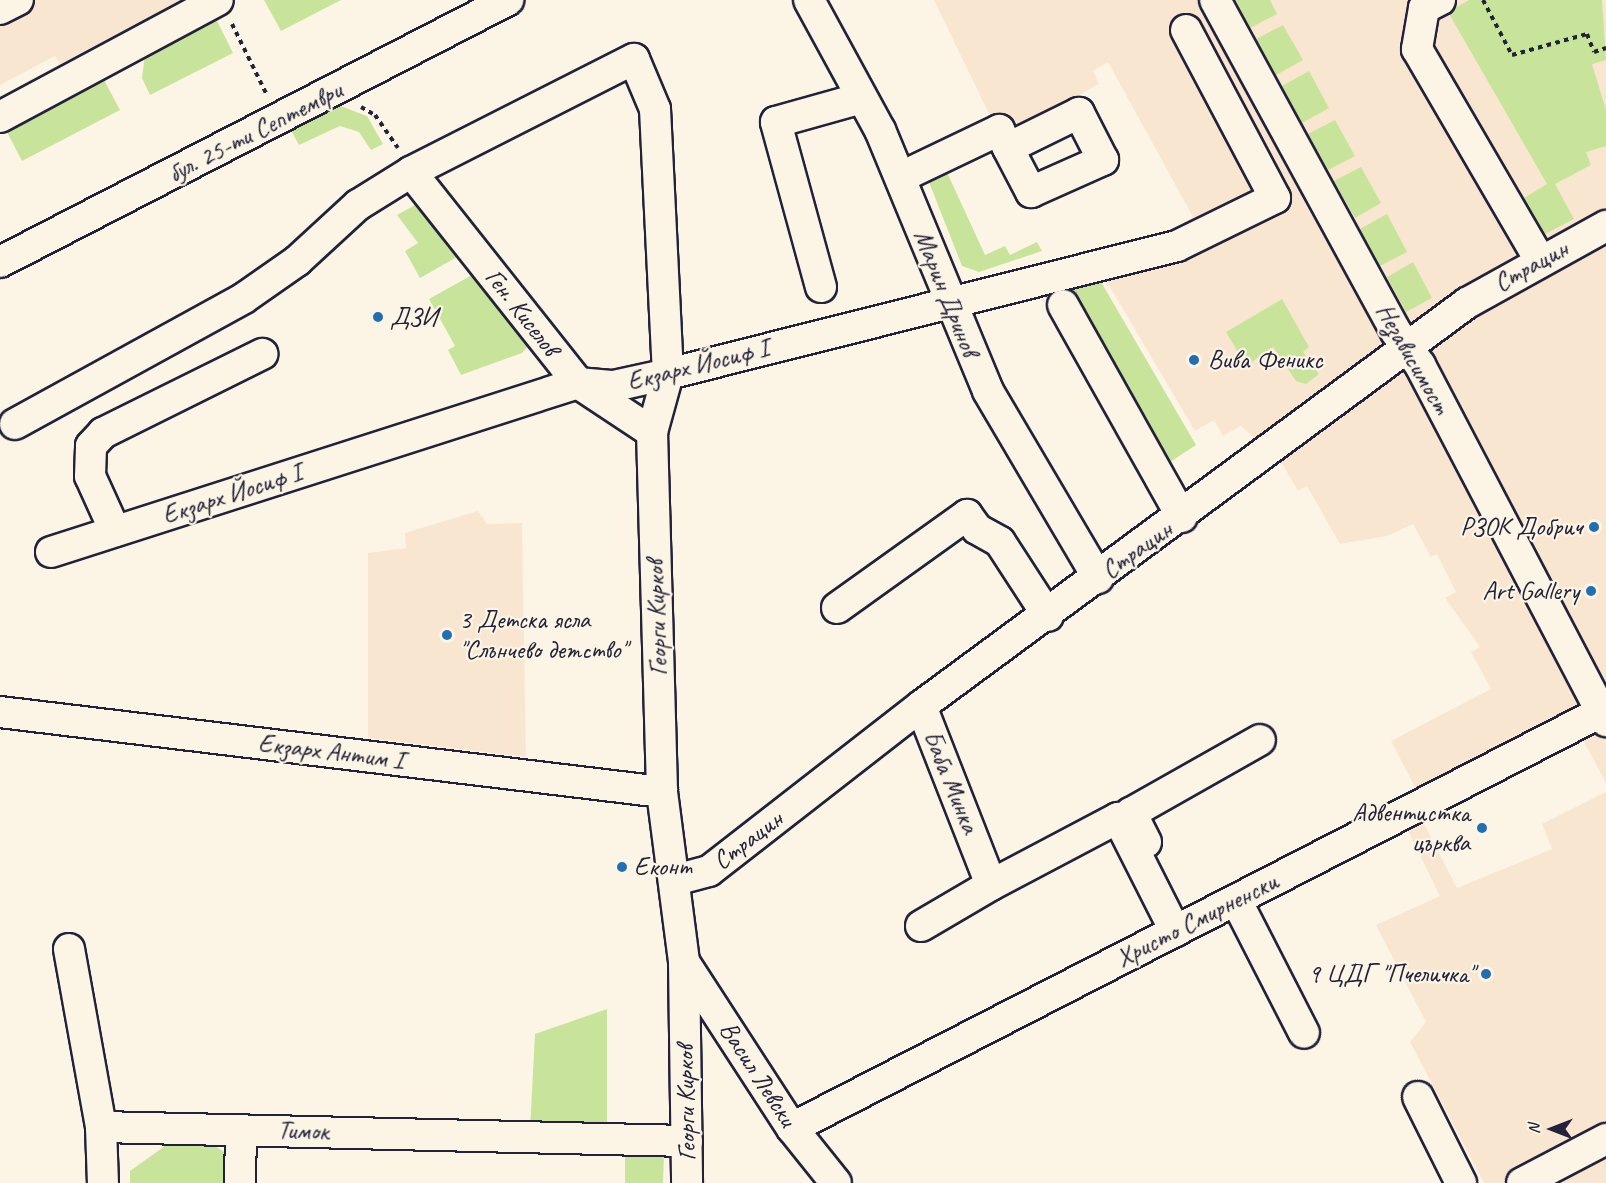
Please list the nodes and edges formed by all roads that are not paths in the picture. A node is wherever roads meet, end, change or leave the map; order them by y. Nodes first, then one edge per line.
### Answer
1 (18, 0) edge
2 (508, 0) edge
3 (809, 0) edge
4 (1215, 0) edge
5 (1440, 0) edge
6 (0, 9) edge
7 (224, 10) edge
8 (1186, 30) dead end
9 (862, 98) junction
10 (0, 117) edge
11 (1008, 148) dead end
12 (411, 172) junction
13 (901, 177) junction
14 (1606, 226) edge
15 (1539, 259) junction
16 (0, 262) edge
17 (821, 287) dead end
18 (946, 301) junction
19 (1063, 305) dead end
20 (1406, 349) junction
21 (262, 354) dead end
22 (668, 374) junction
23 (578, 383) junction
24 (15, 424) dead end
25 (652, 432) junction
26 (1182, 517) junction
27 (115, 531) junction
28 (51, 552) dead end
29 (1098, 578) junction
30 (837, 608) dead end
31 (1048, 616) junction
32 (921, 706) junction
33 (0, 712) edge
34 (1604, 716) edge
35 (1260, 740) dead end
36 (662, 792) junction
37 (986, 872) junction
38 (675, 880) junction
39 (1236, 900) junction
40 (921, 926) dead end
41 (1182, 928) junction
42 (69, 949) dead end
43 (684, 962) junction
44 (1304, 1033) dead end
45 (1418, 1097) dead end
46 (101, 1127) junction
47 (792, 1128) junction
48 (241, 1130) junction
49 (1606, 1139) edge
50 (687, 1141) junction
51 (103, 1183) edge
52 (240, 1183) edge
53 (687, 1183) edge
54 (836, 1183) edge
55 (1461, 1183) edge
56 (1522, 1183) edge

1 - 6 street
2 - 16 street, бул. 25-ти Септември
3 - 9 street, Марин Дринов
4 - 20 street, Независимост
5 - 15 street
7 - 10 street
8 - 18 street, Екзарх Йосиф I
9 - 13 street, Марин Дринов
9 - 17 street
11 - 13 street
12 - 22 street, Георги Кирков
12 - 23 street, Ген. Киселов
12 - 24 street
13 - 18 street, Марин Дринов
14 - 15 street, Страцин
15 - 20 street, Страцин
18 - 22 street, Екзарх Йосиф I
18 - 29 street, Марин Дринов
19 - 26 street
20 - 26 street, Страцин
20 - 34 street, Независимост
21 - 27 street
22 - 23 street, Екзарх Йосиф I
22 - 25 street, Георги Кирков
23 - 25 street, Ген. Киселов
23 - 27 street, Екзарх Йосиф I
25 - 36 street, Георги Кирков
26 - 29 street, Страцин
27 - 28 street, Екзарх Йосиф I
29 - 31 street, Страцин
30 - 31 street
31 - 32 street, Страцин
32 - 37 street, Баба Минка
32 - 38 street, Страцин
33 - 36 street, Екзарх Антим I
34 - 39 street, Христо Смирненски
35 - 41 street
36 - 38 street, Георги Кирков
37 - 40 street
37 - 41 street
38 - 43 street, Георги Кирков
39 - 41 street, Христо Смирненски
39 - 44 street
41 - 47 street, Христо Смирненски
42 - 46 street
43 - 47 street, Васил Левски
43 - 50 street, Георги Кирков
45 - 55 street
46 - 48 street, Тимок
46 - 51 street
47 - 54 street, Васил Левски
48 - 50 street, Тимок
48 - 52 street
49 - 56 street
50 - 53 street, Георги Кирков

